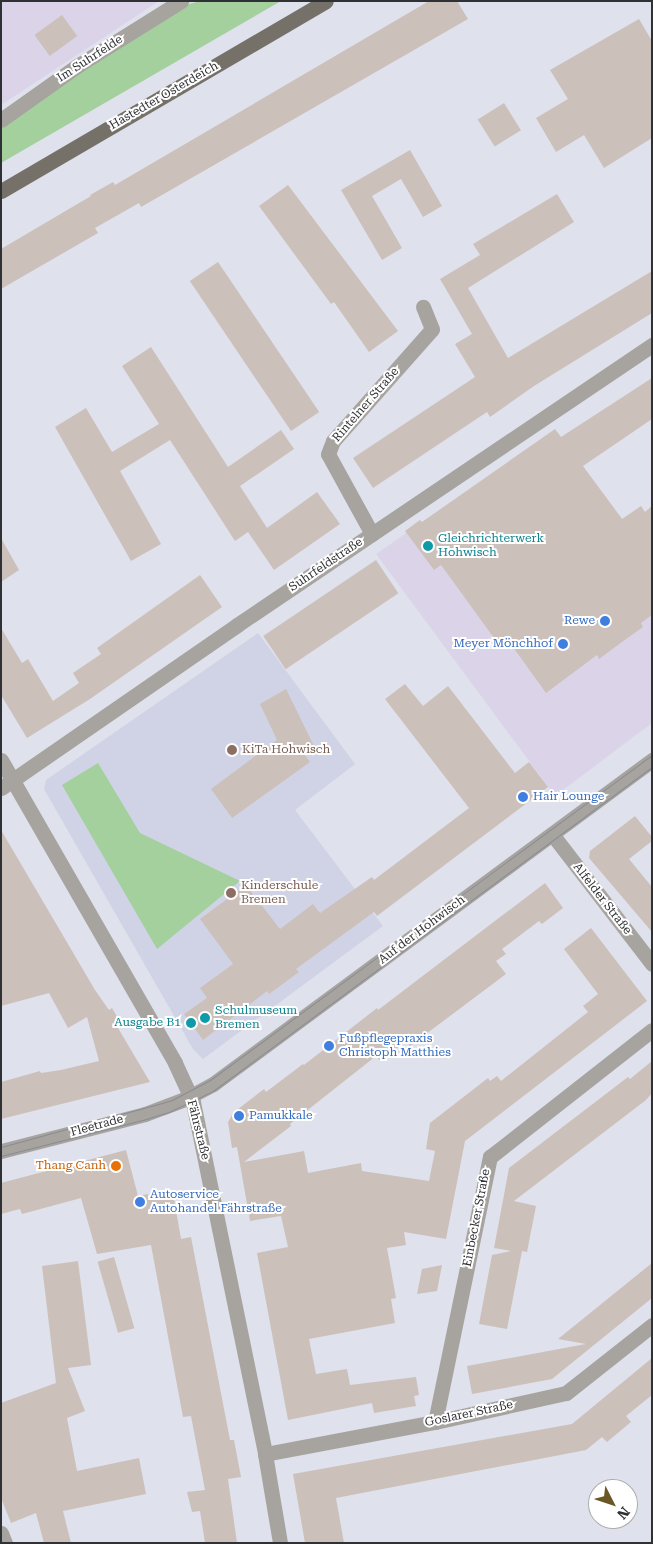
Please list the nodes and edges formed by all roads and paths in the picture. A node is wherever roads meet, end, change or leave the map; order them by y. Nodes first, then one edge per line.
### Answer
1 (181, 1) edge
2 (326, 1) edge
3 (1, 120) edge
4 (1, 191) edge
5 (423, 308) dead end
6 (652, 345) edge
7 (372, 534) junction
8 (1, 760) edge
9 (652, 760) edge
10 (7, 785) edge
11 (552, 834) junction
12 (652, 964) edge
13 (652, 1030) edge
14 (190, 1097) junction
15 (1, 1151) edge
16 (652, 1325) edge
17 (436, 1422) junction
18 (265, 1454) junction
19 (1, 1534) edge
20 (5, 1543) edge
21 (280, 1543) edge

1 - 3 street, Im Suhrfelde
2 - 4 main road, Hastedter Osterdeich
5 - 7 street, Rintelner Straße
6 - 7 street, Suhrfeldstraße
7 - 10 street, Suhrfeldstraße
8 - 10 street, Fährstraße
9 - 11 street, Auf der Hohwisch
10 - 14 street, Fährstraße
11 - 12 street, Alfelder Straße
11 - 14 street, Auf der Hohwisch
13 - 17 street, Einbecker Straße
14 - 15 street, Fleetrade
14 - 18 street, Fährstraße
16 - 17 street, Goslarer Straße
17 - 18 street, Goslarer Straße
18 - 21 street, Fährstraße
19 - 20 street

